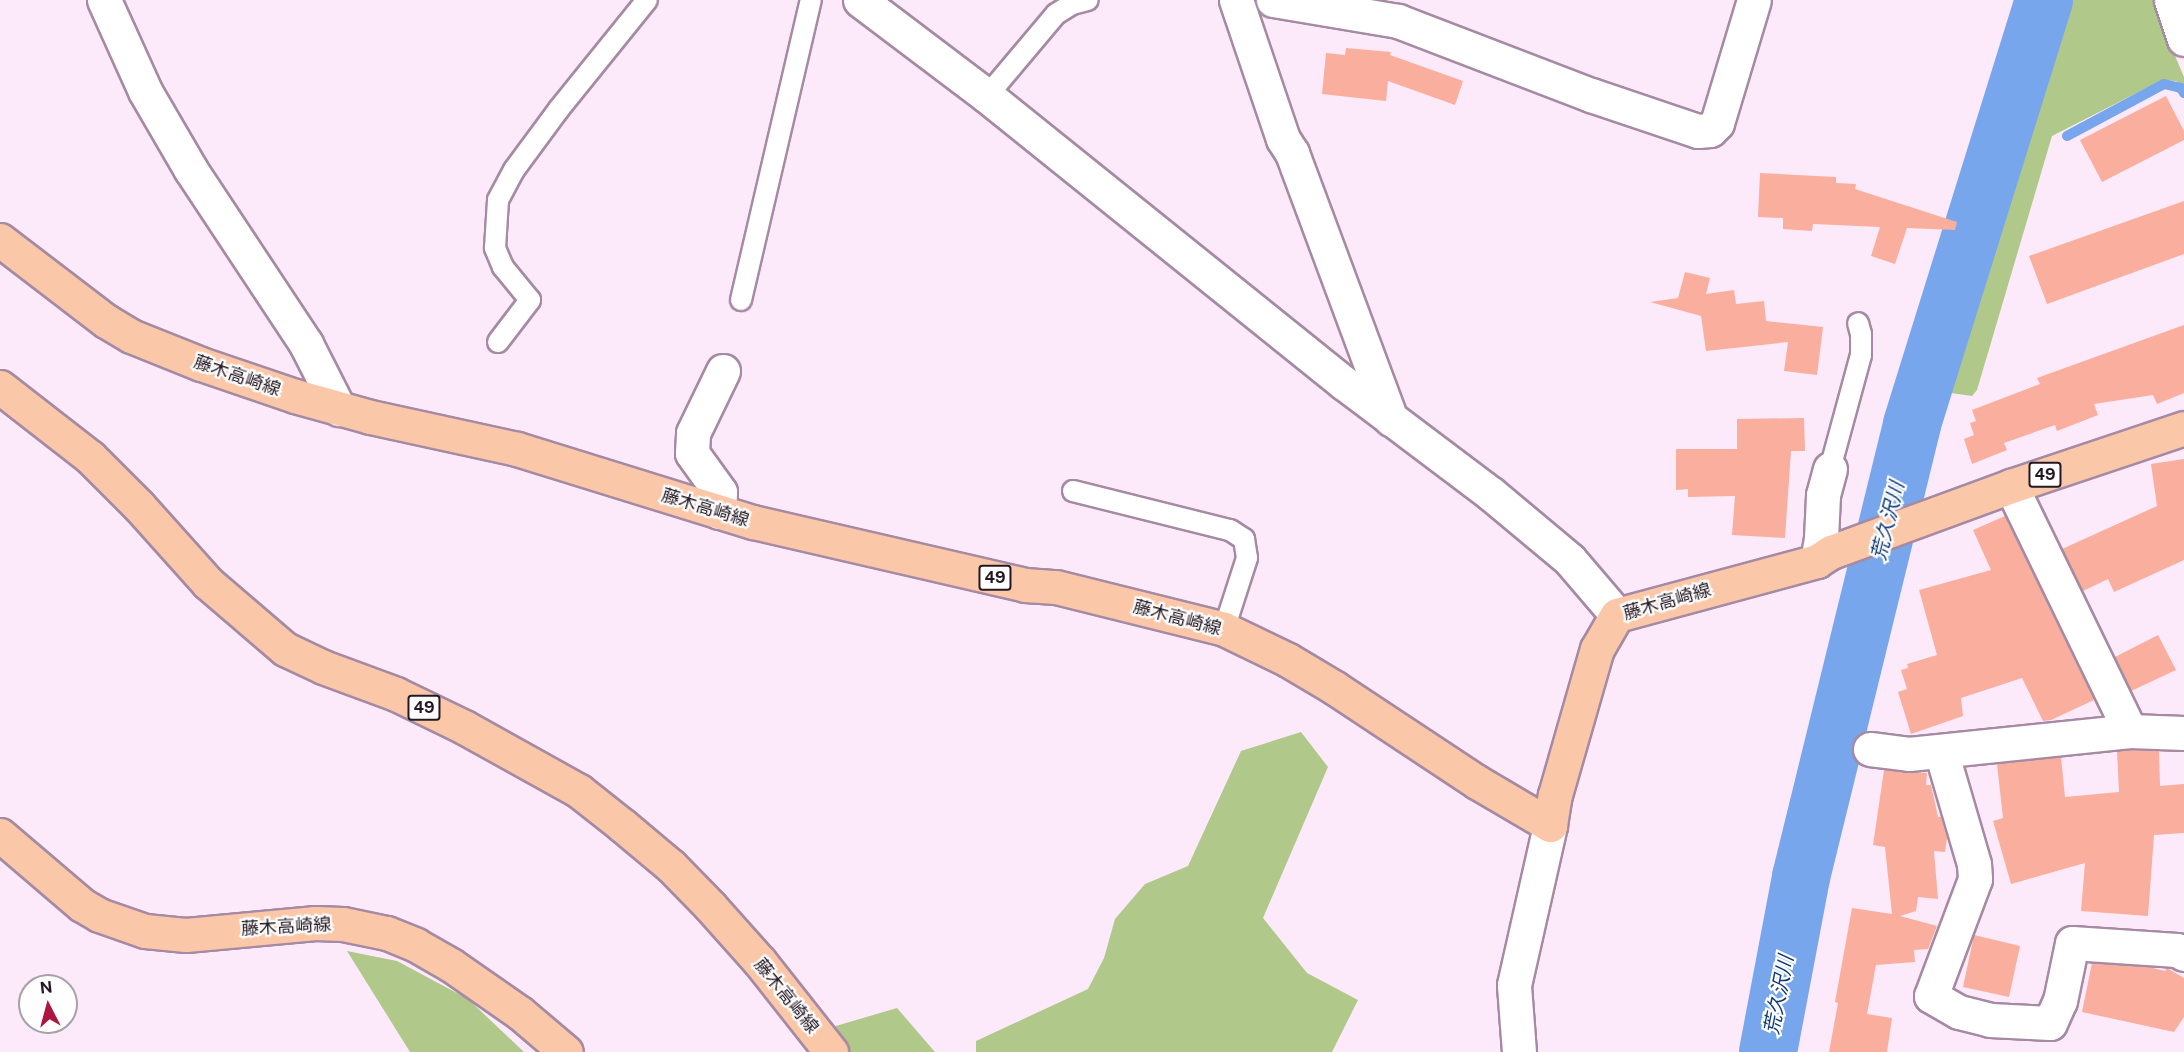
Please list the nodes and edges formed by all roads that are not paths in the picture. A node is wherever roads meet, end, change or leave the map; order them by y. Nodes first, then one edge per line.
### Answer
1 (104, 0) edge
2 (647, 0) edge
3 (811, 0) edge
4 (860, 0) edge
5 (1088, 0) edge
6 (1273, 0) edge
7 (1754, 0) edge
8 (2171, 0) edge
9 (1241, 1) edge
10 (2184, 39) edge
11 (987, 96) junction
12 (0, 240) edge
13 (741, 300) dead end
14 (1858, 323) dead end
15 (498, 342) dead end
16 (723, 371) dead end
17 (0, 387) edge
18 (339, 409) junction
19 (1391, 419) junction
20 (2184, 428) edge
21 (1830, 469) joint
22 (2011, 486) junction
23 (1073, 491) dead end
24 (719, 512) junction
25 (1824, 557) junction
26 (1617, 615) junction
27 (1224, 629) junction
28 (2130, 731) junction
29 (2184, 733) edge
30 (1870, 749) dead end
31 (1941, 752) junction
32 (1550, 825) junction
33 (0, 835) edge
34 (2184, 954) edge
35 (566, 1052) edge
36 (831, 1052) edge
37 (1519, 1052) edge

1 - 18 street
2 - 15 lane
3 - 13 lane
4 - 11 street
5 - 11 lane
6 - 7 street
8 - 10 street
9 - 19 street
11 - 19 street
12 - 18 main road, 藤木高崎線 / 49
14 - 21 lane
16 - 24 street
17 - 36 main road, 藤木高崎線 / 49
18 - 24 main road, 藤木高崎線 / 49
19 - 26 street
20 - 22 main road, 藤木高崎線 / 49
21 - 25 street
22 - 25 main road, 藤木高崎線 / 49
22 - 28 street
23 - 27 lane
24 - 27 main road, 藤木高崎線 / 49
25 - 26 main road, 藤木高崎線 / 49
26 - 32 main road, 藤木高崎線
27 - 32 main road, 藤木高崎線 / 49
28 - 29 street
28 - 31 street
30 - 31 street
31 - 34 street
32 - 37 street
33 - 35 main road, 藤木高崎線

